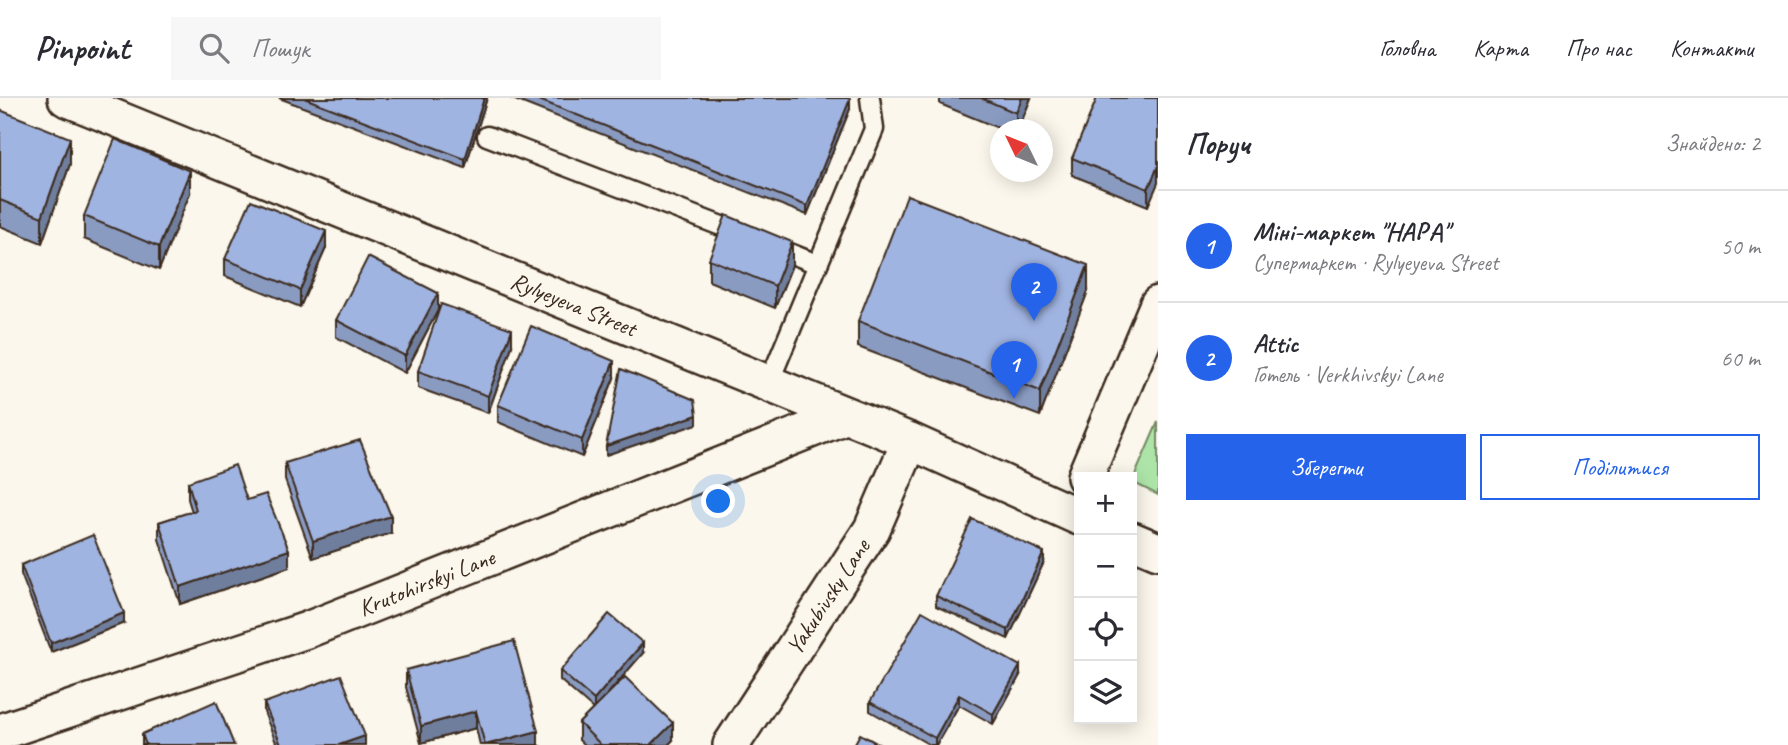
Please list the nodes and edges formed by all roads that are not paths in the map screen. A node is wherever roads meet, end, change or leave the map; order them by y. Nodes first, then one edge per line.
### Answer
1 (66, 98) edge
2 (870, 98) edge
3 (487, 136) dead end
4 (817, 264) junction
5 (1158, 304) edge
6 (768, 385) junction
7 (845, 416) junction
8 (910, 441) junction
9 (1087, 472) edge
10 (1074, 506) edge
11 (1137, 542) edge
12 (1158, 551) edge
13 (0, 732) edge
14 (731, 745) edge

1 - 6 street, Rylyeyeva Street
2 - 4 lane
3 - 4 lane
4 - 6 lane
5 - 9 street
6 - 7 street, Rylyeyeva Street
7 - 8 street, Rylyeyeva Street
7 - 13 street, Krutohirskyi Lane
8 - 10 street, Rylyeyeva Street
8 - 14 street, Yakubivsky Lane
11 - 12 street

